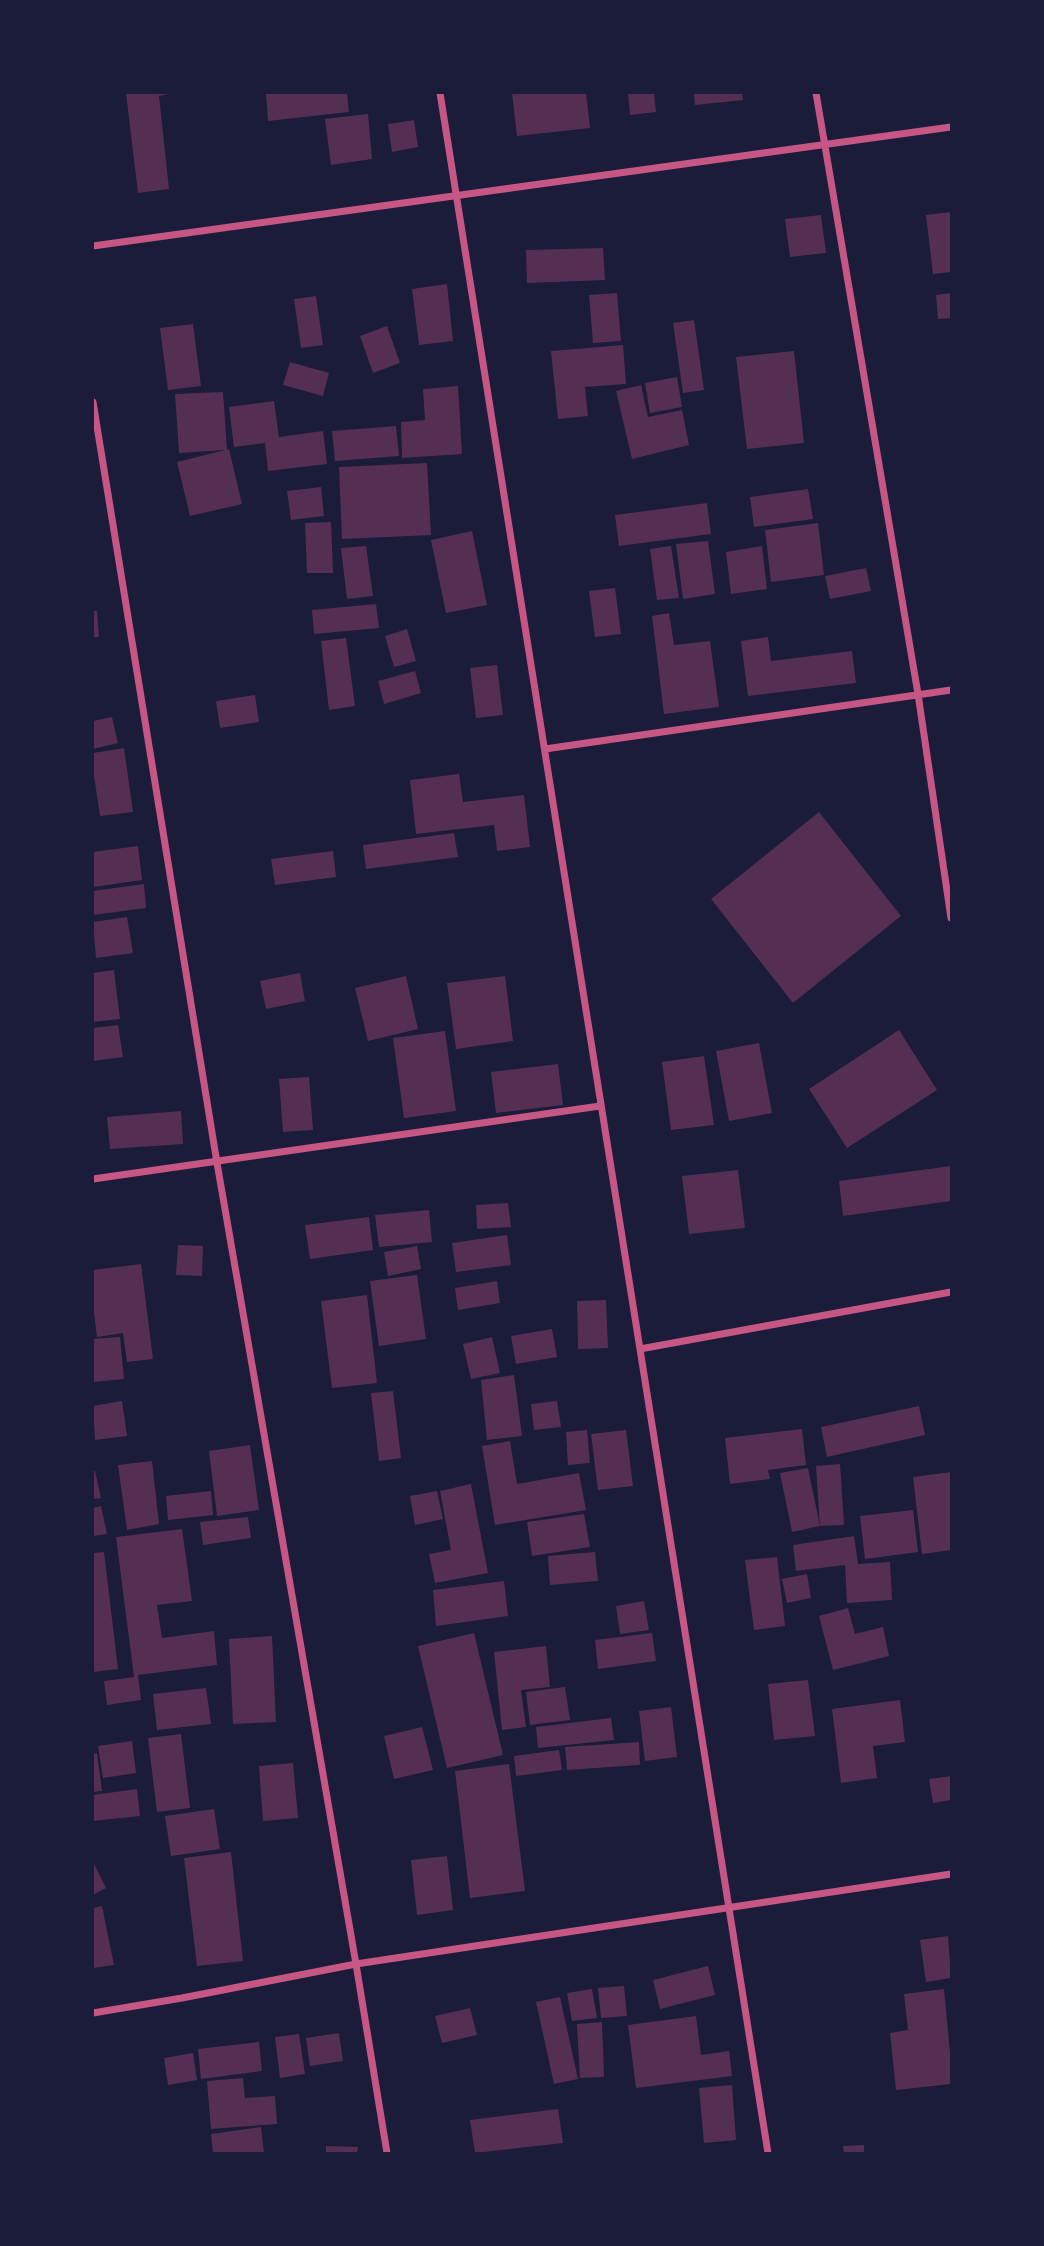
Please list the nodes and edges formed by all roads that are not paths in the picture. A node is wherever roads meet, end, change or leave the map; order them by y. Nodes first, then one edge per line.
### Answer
1 (440, 93) edge
2 (816, 93) edge
3 (951, 127) edge
4 (825, 144) junction
5 (457, 194) junction
6 (93, 246) edge
7 (93, 402) edge
8 (951, 690) edge
9 (918, 695) junction
10 (545, 749) junction
11 (951, 919) edge
12 (600, 1106) junction
13 (217, 1163) junction
14 (93, 1179) edge
15 (951, 1292) edge
16 (640, 1349) junction
17 (951, 1874) edge
18 (728, 1907) junction
19 (356, 1964) junction
20 (93, 2012) edge
21 (387, 2153) edge
22 (768, 2153) edge

1 - 5 street
2 - 4 street
3 - 4 street
4 - 5 street
4 - 9 street
5 - 6 street
5 - 10 street
7 - 13 street
8 - 9 street
9 - 10 street
9 - 11 street
10 - 12 street
12 - 13 street
12 - 16 street
13 - 14 street
13 - 19 street
15 - 16 street
16 - 18 street
17 - 18 street
18 - 19 street
18 - 22 street
19 - 20 street
19 - 21 street

